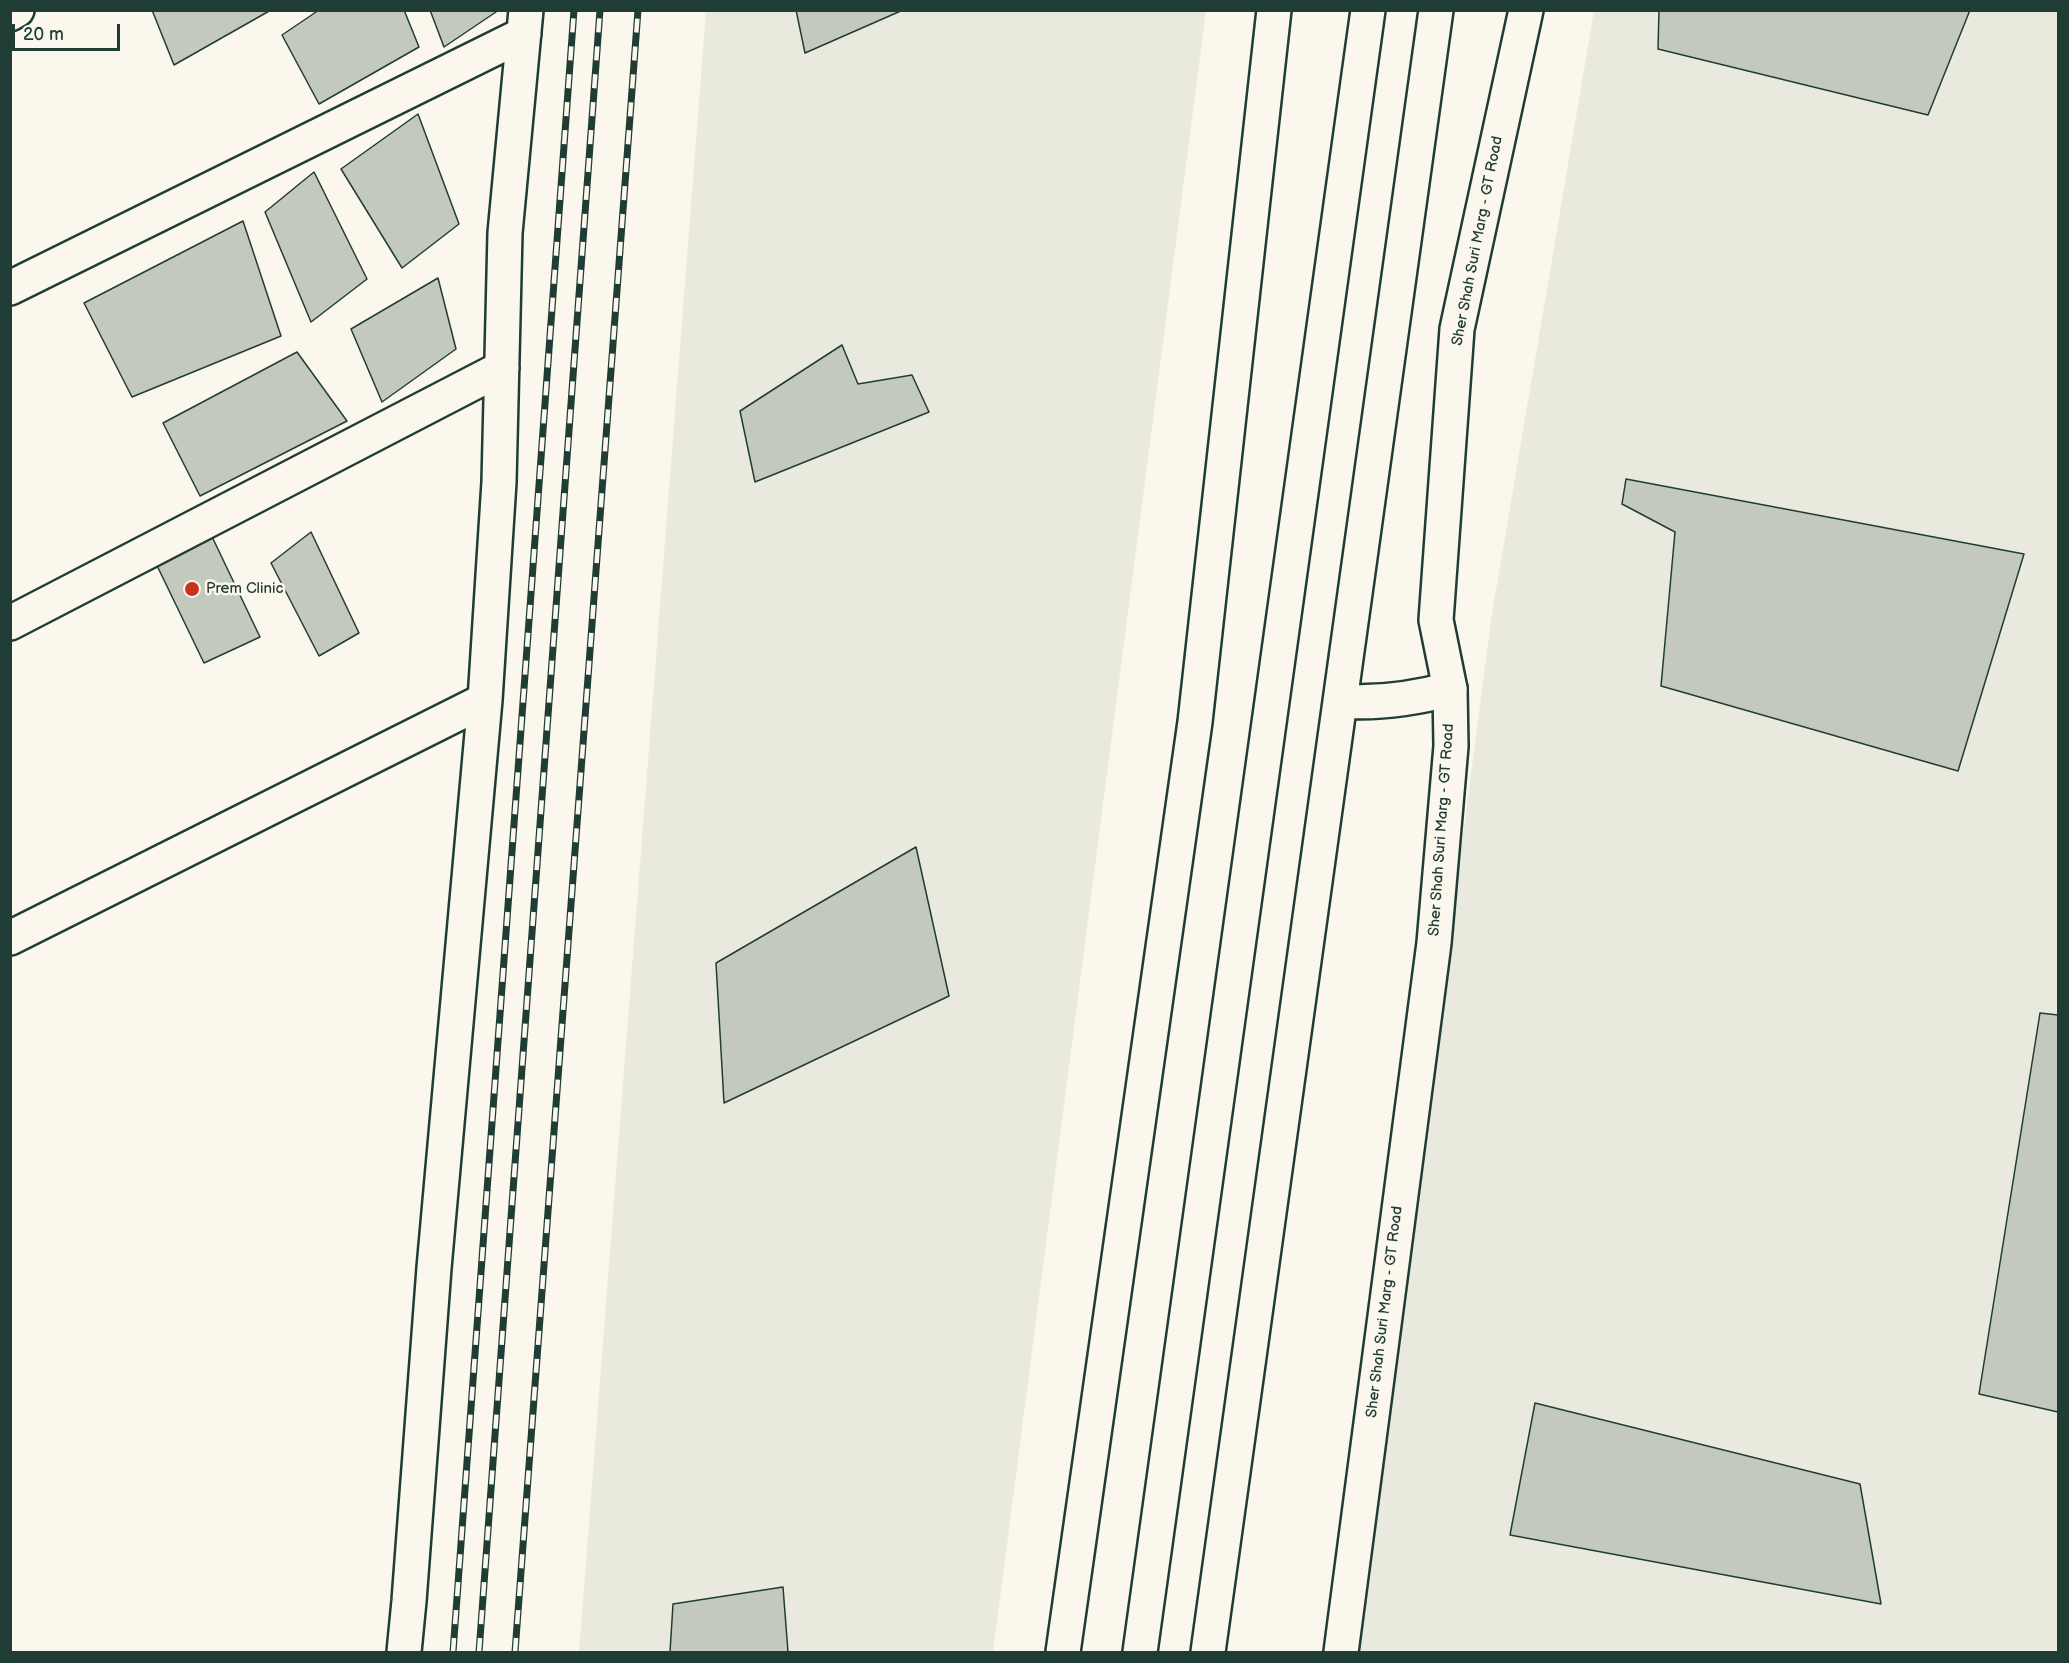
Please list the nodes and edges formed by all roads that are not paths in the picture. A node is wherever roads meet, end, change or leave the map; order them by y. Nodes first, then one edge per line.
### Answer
1 (17, 10) edge
2 (1274, 10) edge
3 (1368, 10) edge
4 (1436, 10) edge
5 (1526, 10) edge
6 (10, 14) edge
7 (525, 22) edge
8 (10, 288) edge
9 (502, 368) junction
10 (10, 623) edge
11 (1450, 689) junction
12 (485, 700) junction
13 (1340, 701) junction
14 (10, 938) edge
15 (404, 1653) edge
16 (1063, 1653) edge
17 (1140, 1653) edge
18 (1208, 1653) edge
19 (1341, 1653) edge

1 - 6 main road
2 - 16 main road
3 - 17 main road
4 - 13 main road
5 - 11 main road, Sher Shah Suri Marg - GT Road
7 - 8 main road
7 - 9 main road
9 - 10 main road
9 - 12 main road
11 - 13 main road
11 - 19 main road, Sher Shah Suri Marg - GT Road
12 - 14 main road
12 - 15 main road
13 - 18 main road

